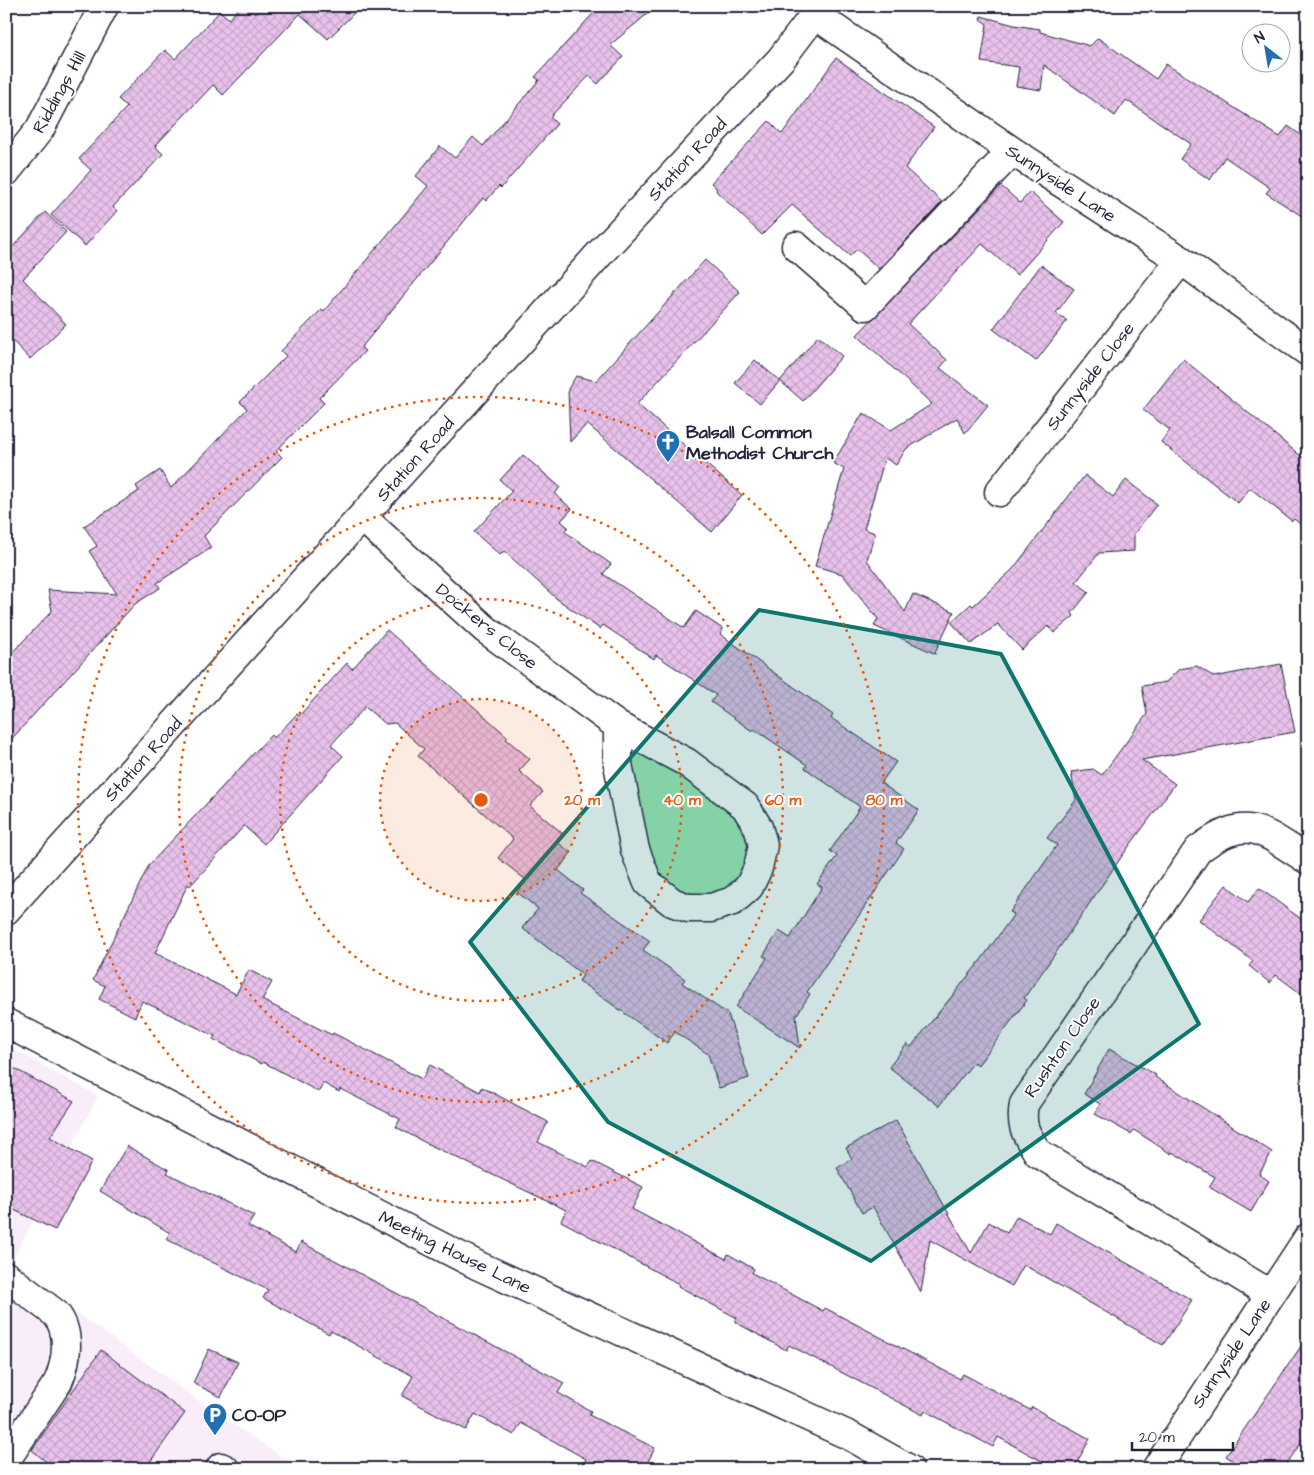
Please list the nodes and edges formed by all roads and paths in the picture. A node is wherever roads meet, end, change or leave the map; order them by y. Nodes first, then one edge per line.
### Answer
1 (104, 6) edge
2 (818, 10) edge
3 (1012, 151) junction
4 (6, 172) edge
5 (796, 246) dead end
6 (1180, 260) junction
7 (1308, 352) edge
8 (999, 492) dead end
9 (362, 517) junction
10 (618, 726) junction
11 (1308, 860) edge
12 (6, 910) edge
13 (6, 1023) edge
14 (1308, 1238) edge
15 (6, 1276) edge
16 (1270, 1294) junction
17 (6, 1460) edge
18 (220, 1469) edge
19 (225, 1469) edge
20 (909, 1469) edge
21 (1156, 1469) edge

1 - 4 street, Riddings Hill
2 - 3 street, Sunnyside Lane
2 - 9 street, Station Road
3 - 5 street
3 - 6 street, Sunnyside Lane
6 - 7 street, Sunnyside Lane
6 - 8 street, Sunnyside Close
9 - 10 street, Dockers Close
9 - 12 street, Station Road
10 - 10 street, Dockers Close
11 - 16 street, Rushton Close
13 - 20 street, Meeting House Lane
14 - 16 street, Sunnyside Lane
15 - 17 street
16 - 21 street, Sunnyside Lane
18 - 19 street

